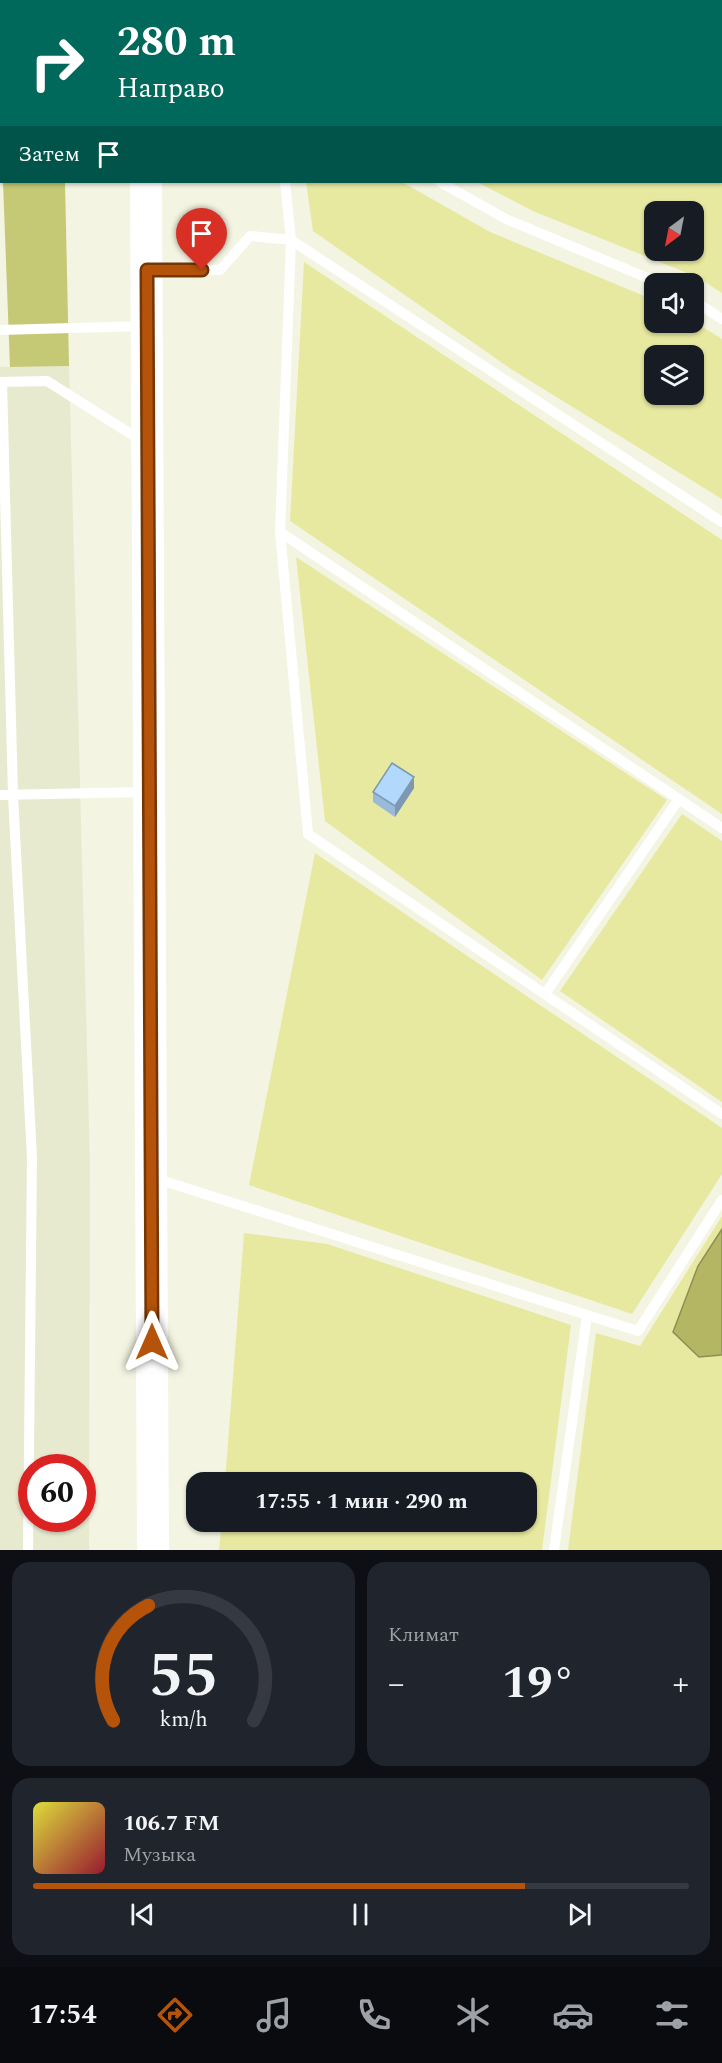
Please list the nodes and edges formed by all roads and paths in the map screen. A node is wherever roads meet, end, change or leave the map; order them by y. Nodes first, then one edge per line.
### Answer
1 (146, 183) edge
2 (285, 183) edge
3 (442, 183) edge
4 (291, 240) junction
5 (147, 270) junction
6 (644, 276) edge
7 (704, 307) edge
8 (722, 319) edge
9 (147, 326) junction
10 (0, 330) edge
11 (1, 382) edge
12 (147, 444) junction
13 (722, 522) edge
14 (280, 532) junction
15 (150, 792) junction
16 (0, 795) edge
17 (13, 795) junction
18 (679, 799) junction
19 (722, 828) edge
20 (545, 994) junction
21 (722, 1114) edge
22 (151, 1178) junction
23 (722, 1200) edge
24 (587, 1315) junction
25 (28, 1550) edge
26 (153, 1550) edge
27 (554, 1550) edge

1 - 5 main road
2 - 4 lane
3 - 6 lane
4 - 5 lane
4 - 13 lane
4 - 14 lane
5 - 9 main road
7 - 8 lane
9 - 10 lane
9 - 12 main road
11 - 12 lane
11 - 17 lane
12 - 15 main road
14 - 18 lane
14 - 20 lane
15 - 17 lane
15 - 22 main road
16 - 17 lane
17 - 25 lane
18 - 19 lane
18 - 20 lane
20 - 21 lane
22 - 24 lane
22 - 26 main road
23 - 24 lane
24 - 27 lane

